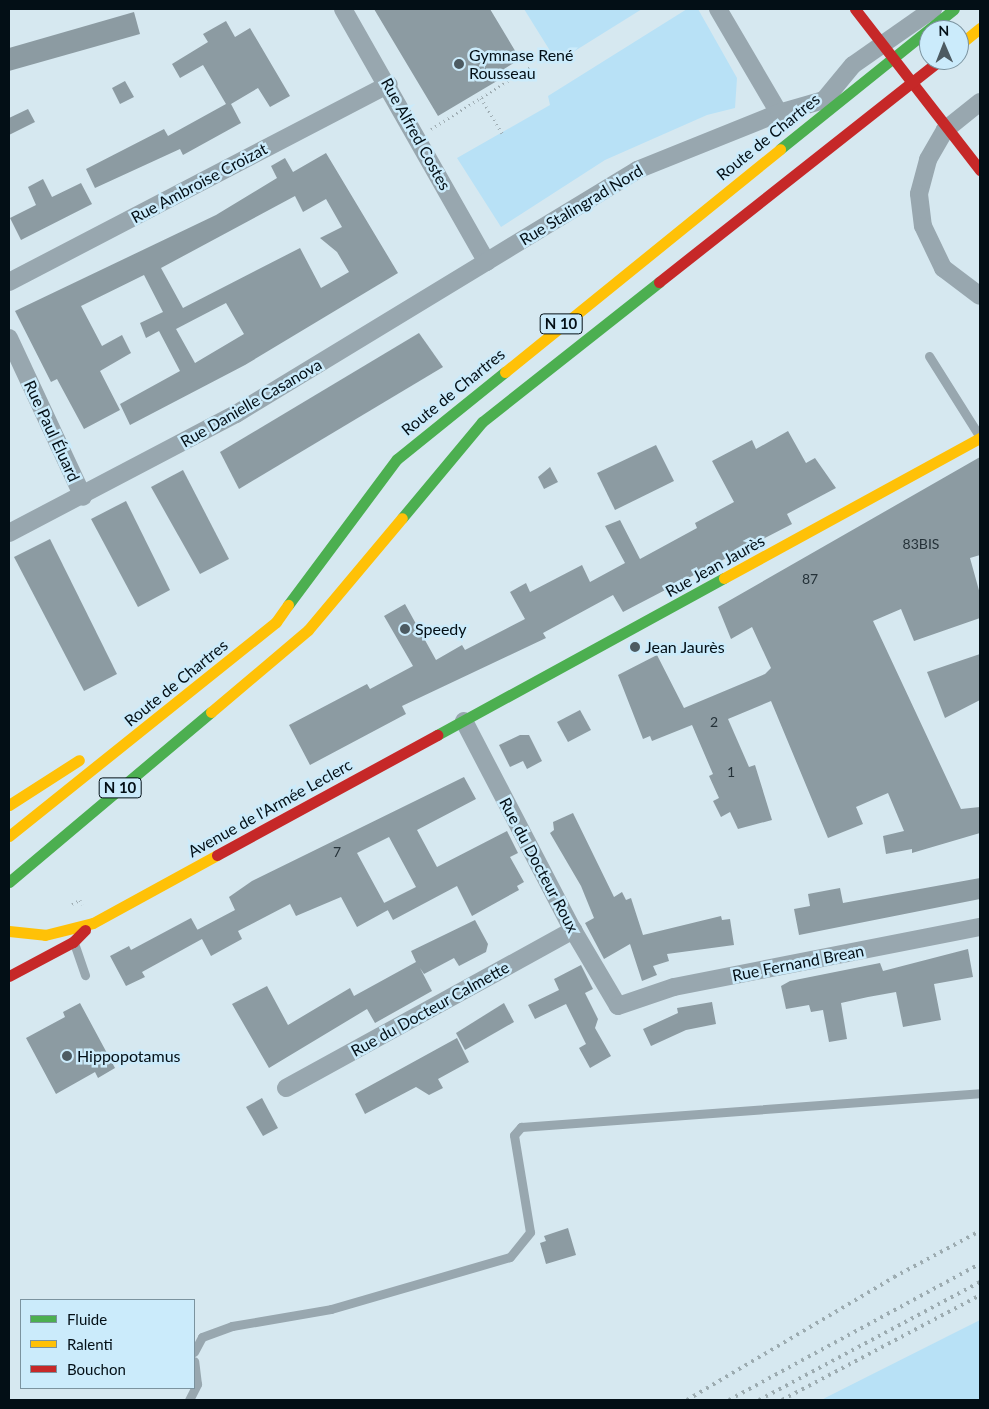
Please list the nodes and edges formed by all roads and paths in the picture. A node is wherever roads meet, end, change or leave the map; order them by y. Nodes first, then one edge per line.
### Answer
1 (342, 9) edge
2 (718, 9) edge
3 (854, 9) edge
4 (934, 9) edge
5 (954, 9) edge
6 (980, 28) edge
7 (969, 37) edge
8 (530, 67) dead end
9 (927, 70) edge
10 (389, 84) junction
11 (481, 98) junction
12 (980, 102) edge
13 (778, 113) junction
14 (502, 133) dead end
15 (418, 136) junction
16 (980, 170) edge
17 (487, 262) junction
18 (9, 282) edge
19 (980, 296) edge
20 (9, 338) edge
21 (929, 356) dead end
22 (980, 438) edge
23 (83, 497) junction
24 (9, 533) edge
25 (209, 679) junction
26 (464, 721) junction
27 (127, 724) dead end
28 (88, 754) dead end
29 (9, 805) edge
30 (9, 836) edge
31 (9, 882) edge
32 (92, 923) junction
33 (980, 927) edge
34 (65, 930) junction
35 (573, 930) junction
36 (9, 931) edge
37 (73, 942) junction
38 (85, 975) dead end
39 (9, 976) edge
40 (618, 1006) joint
41 (286, 1088) dead end
42 (980, 1093) edge
43 (195, 1350) edge
44 (195, 1369) edge
45 (195, 1388) edge

1 - 10 street, Rue Alfred Costes
2 - 13 street
3 - 16 main road
4 - 13 street, Rue Stalingrad Nord
5 - 25 main road, Route de Chartres / N 10
6 - 7 main road
8 - 11 path
9 - 31 main road, N 10
10 - 15 street, Rue Alfred Costes
10 - 18 street, Rue Ambroise Croizat
11 - 14 path
11 - 15 path
12 - 19 street
13 - 17 street, Rue Stalingrad Nord
15 - 17 street, Rue Alfred Costes
17 - 23 street, Rue Danielle Casanova
20 - 23 street, Rue Paul Éluard
21 - 22 lane
22 - 26 main road, Rue Jean Jaurès
23 - 24 street, Rue Danielle Casanova
25 - 27 main road
25 - 30 main road, Route de Chartres / N 10
26 - 32 main road, Avenue de l'Armée Leclerc
26 - 35 street, Rue du Docteur Roux
28 - 29 main road
32 - 34 main road, Avenue de l'Armée Leclerc
32 - 37 main road, Avenue de l'Armée Leclerc
33 - 40 street, Rue Fernand Brean
34 - 36 main road, Avenue de l'Armée Leclerc
34 - 37 lane
35 - 40 street, Rue du Docteur Roux
35 - 41 street, Rue du Docteur Calmette
37 - 38 lane
37 - 39 main road, Avenue de l'Armée Leclerc
42 - 43 lane
44 - 45 lane

